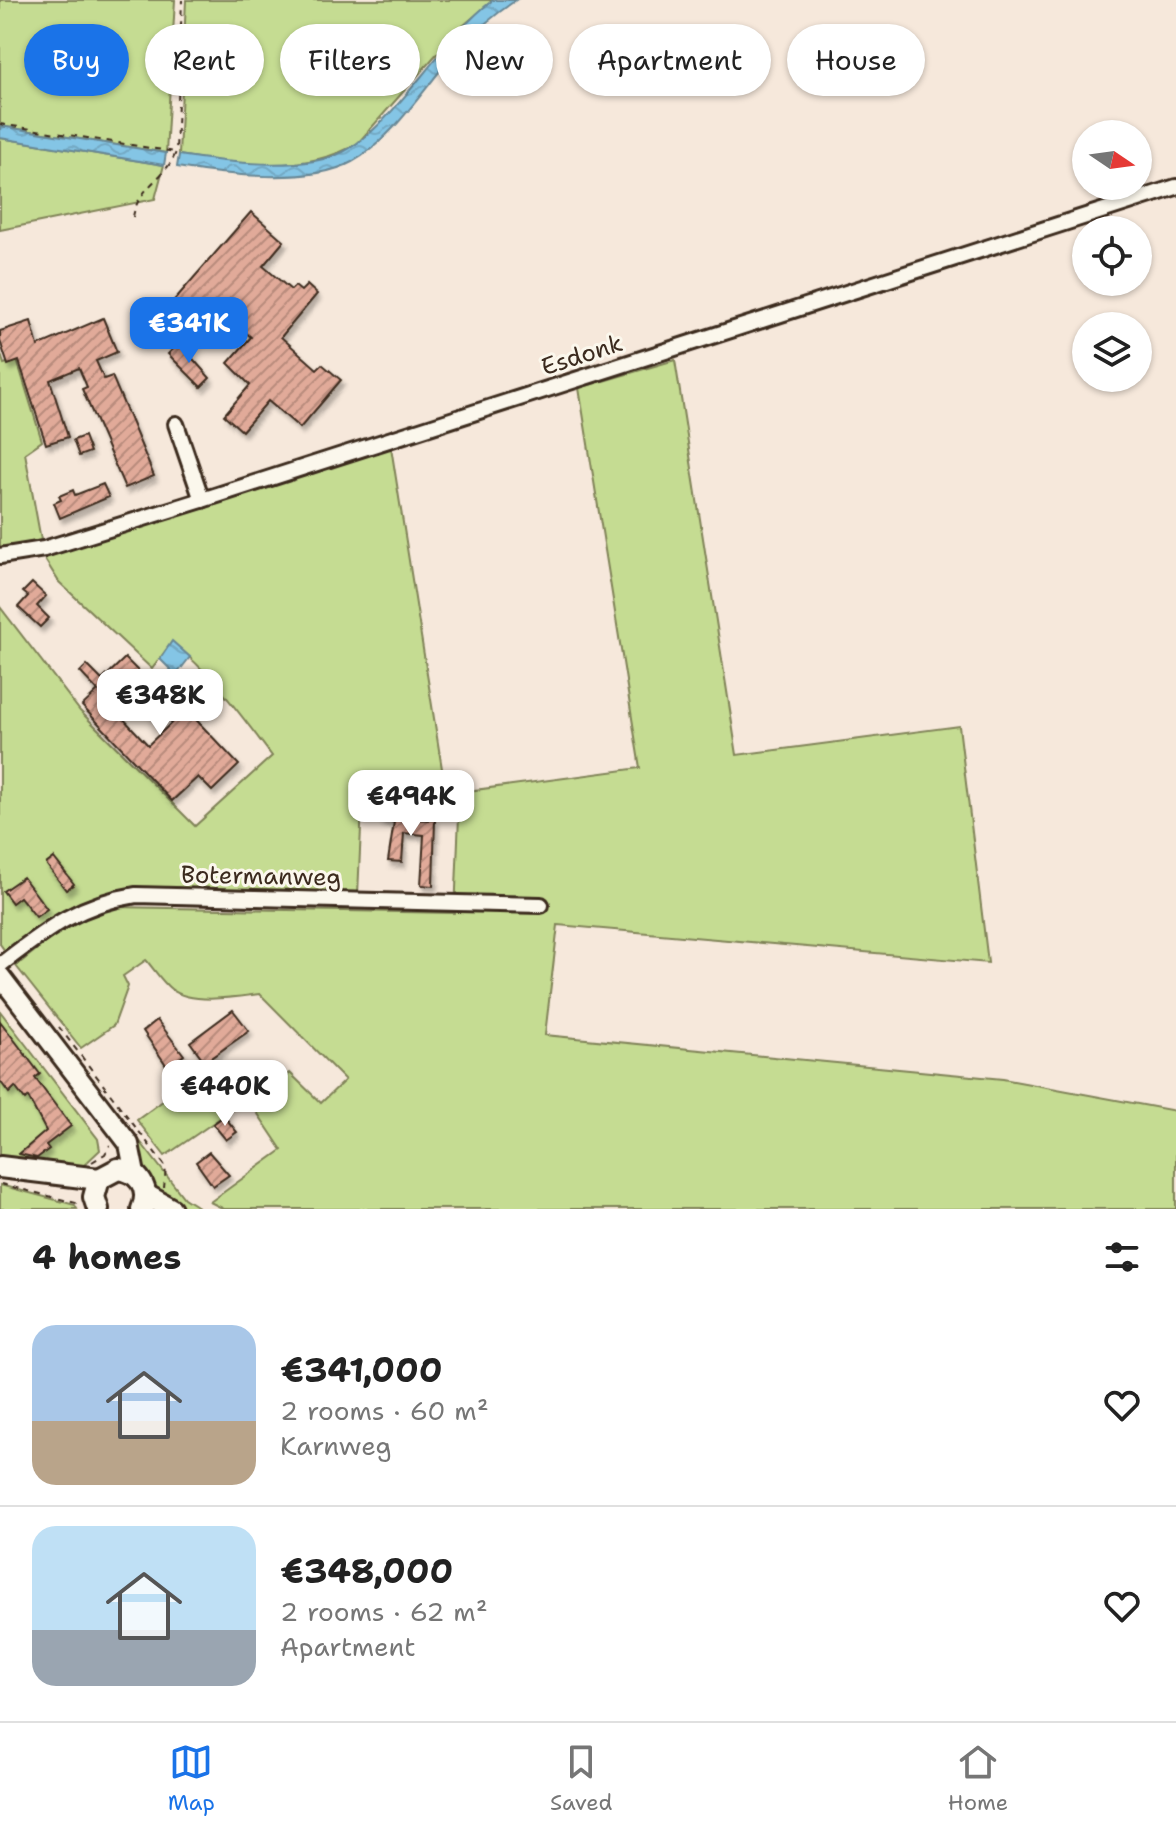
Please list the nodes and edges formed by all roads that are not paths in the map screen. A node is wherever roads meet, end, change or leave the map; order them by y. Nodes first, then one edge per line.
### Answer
1 (1176, 187) edge
2 (176, 424) dead end
3 (202, 500) junction
4 (0, 556) edge
5 (541, 905) dead end
6 (0, 965) edge
7 (0, 976) edge
8 (0, 1167) edge
9 (126, 1172) junction
10 (88, 1193) edge
11 (155, 1204) edge

1 - 3 street, Esdonk
2 - 3 street
3 - 4 street, Esdonk
5 - 6 street, Botermanweg
7 - 9 street
8 - 10 main road
9 - 10 main road
9 - 11 main road

